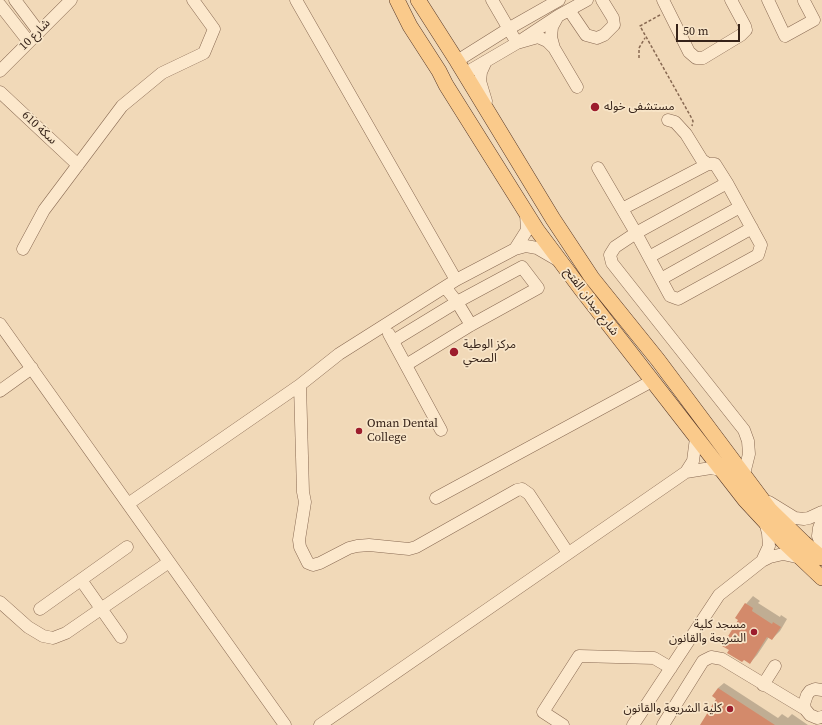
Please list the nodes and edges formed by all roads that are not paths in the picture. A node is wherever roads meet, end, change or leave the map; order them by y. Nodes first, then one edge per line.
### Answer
1 (14, 0) edge
2 (71, 0) edge
3 (193, 0) edge
4 (296, 0) edge
5 (397, 0) edge
6 (418, 0) edge
7 (492, 0) edge
8 (559, 0) edge
9 (587, 0) edge
10 (602, 0) edge
11 (731, 0) edge
12 (768, 0) edge
13 (804, 1) dead end
14 (0, 5) edge
15 (665, 5) edge
16 (569, 10) junction
17 (558, 16) junction
18 (508, 29) junction
19 (39, 32) junction
20 (29, 42) junction
21 (517, 43) junction
22 (554, 48) junction
23 (457, 61) junction
24 (486, 61) junction
25 (0, 71) edge
26 (450, 76) junction
27 (577, 87) dead end
28 (0, 92) edge
29 (668, 120) dead end
30 (494, 123) junction
31 (708, 164) junction
32 (78, 165) junction
33 (598, 168) dead end
34 (727, 183) junction
35 (740, 207) junction
36 (525, 210) junction
37 (622, 210) junction
38 (752, 228) junction
39 (636, 233) junction
40 (515, 248) junction
41 (23, 249) dead end
42 (649, 257) junction
43 (562, 263) junction
44 (661, 279) junction
45 (456, 280) junction
46 (445, 287) junction
47 (457, 302) junction
48 (0, 324) edge
49 (471, 325) junction
50 (384, 326) junction
51 (393, 341) junction
52 (406, 365) junction
53 (32, 368) junction
54 (652, 381) junction
55 (300, 385) junction
56 (0, 390) edge
57 (441, 430) dead end
58 (696, 438) junction
59 (721, 470) junction
60 (686, 472) junction
61 (744, 474) junction
62 (436, 498) dead end
63 (761, 498) junction
64 (128, 504) junction
65 (822, 512) edge
66 (822, 520) edge
67 (765, 522) junction
68 (822, 546) edge
69 (127, 547) dead end
70 (568, 553) junction
71 (801, 558) junction
72 (822, 558) edge
73 (762, 561) junction
74 (169, 562) junction
75 (822, 578) edge
76 (81, 580) junction
77 (0, 602) edge
78 (40, 609) dead end
79 (100, 610) junction
80 (121, 637) dead end
81 (774, 666) dead end
82 (671, 668) junction
83 (822, 677) edge
84 (763, 685) junction
85 (813, 692) edge
86 (788, 700) junction
87 (805, 709) junction
88 (820, 719) edge
89 (285, 725) edge
90 (320, 725) edge
91 (563, 725) edge
92 (633, 725) edge
93 (663, 725) edge

1 - 19 street
2 - 19 street, شارع 10
3 - 32 street
4 - 45 street
5 - 26 main road, شارع ميدان الفتح
6 - 23 main road, شارع ميدان الفتح
7 - 18 street
8 - 18 street
9 - 16 street
10 - 16 street
11 - 15 street
12 - 13 street
14 - 20 street
16 - 17 street
17 - 21 street
17 - 22 street
18 - 21 street
18 - 23 street
19 - 20 street, شارع 10
20 - 25 street, شارع 10
21 - 22 street
21 - 24 street
22 - 27 street
23 - 26 main road, شارع ميدان الفتح
23 - 26 main road
24 - 26 street
24 - 30 street
26 - 30 main road, شارع ميدان الفتح
26 - 36 main road, شارع ميدان الفتح
28 - 32 street, سكة 610
29 - 31 street
30 - 61 main road, شارع ميدان الفتح
31 - 34 street
31 - 37 street
32 - 41 street
33 - 37 street
34 - 35 street
34 - 39 street
35 - 38 street
35 - 42 street
36 - 40 street
36 - 43 main road, شارع ميدان الفتح
37 - 39 street
38 - 44 street
38 - 44 street
39 - 42 street
39 - 61 street
40 - 43 street
40 - 45 street
42 - 44 street
43 - 54 main road, شارع ميدان الفتح
45 - 46 street
46 - 47 street
46 - 50 street
47 - 49 street
47 - 49 street
47 - 51 street
48 - 53 street
49 - 52 street
50 - 51 street
50 - 55 street
51 - 52 street
52 - 57 street
53 - 56 street
53 - 64 street
54 - 58 main road, شارع ميدان الفتح
54 - 62 street
55 - 64 street
55 - 70 street
58 - 59 main road, شارع ميدان الفتح
58 - 60 street
59 - 60 street
59 - 67 main road, شارع ميدان الفتح
60 - 70 street
61 - 63 main road, شارع ميدان الفتح
63 - 65 street
63 - 72 main road, شارع ميدان الفتح
64 - 74 street
66 - 68 street
67 - 71 main road, شارع ميدان الفتح
67 - 73 street
69 - 76 street
70 - 90 street
71 - 73 street
71 - 75 main road, شارع ميدان الفتح
73 - 82 street
74 - 79 street
74 - 89 street
76 - 78 street
76 - 79 street
77 - 79 street
79 - 80 street
81 - 84 street
82 - 91 street
82 - 92 street
83 - 85 street
84 - 86 street
84 - 93 street
85 - 86 street
85 - 87 street
86 - 87 street
87 - 88 street

